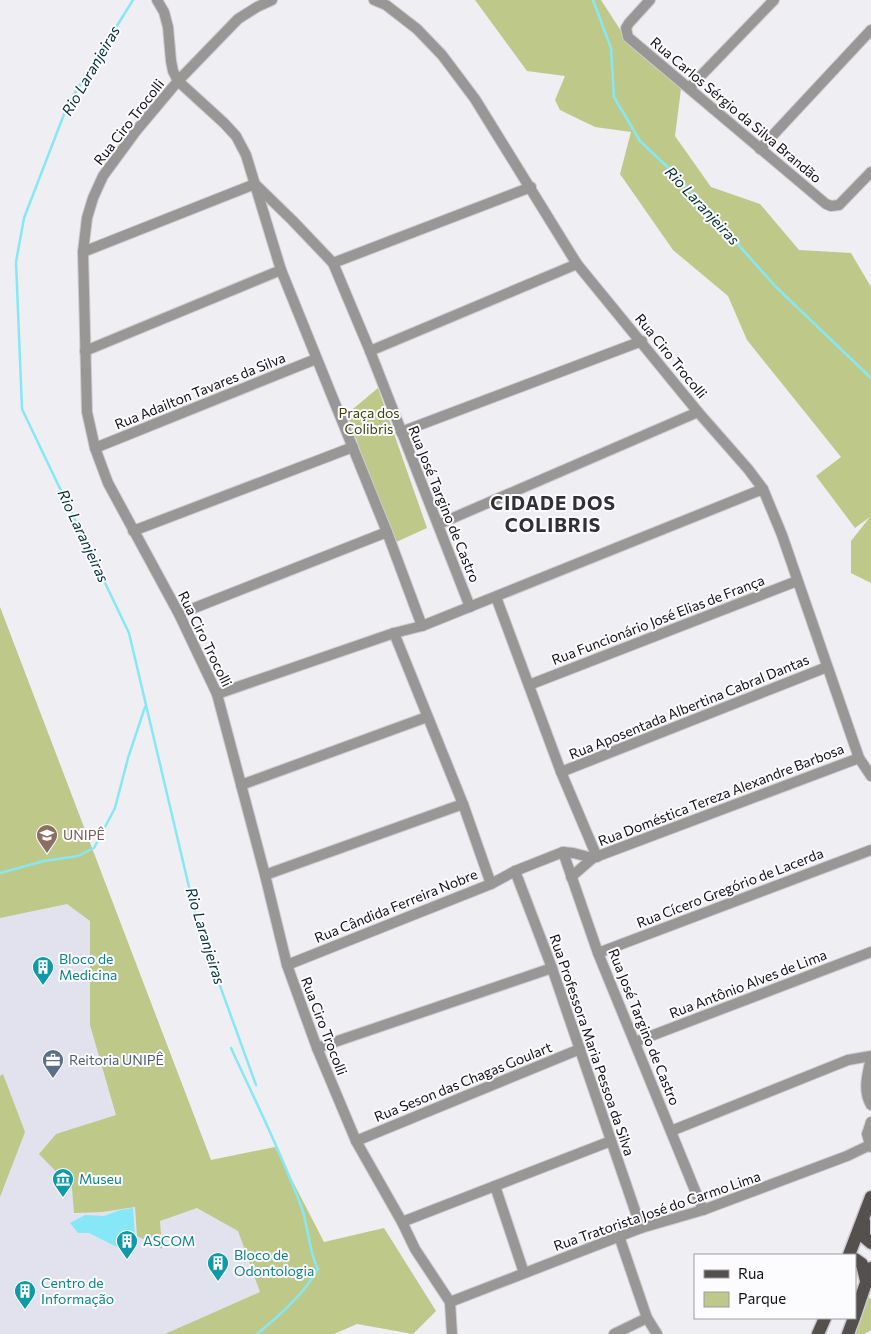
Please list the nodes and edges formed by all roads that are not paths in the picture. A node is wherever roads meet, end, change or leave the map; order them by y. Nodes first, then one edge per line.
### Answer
1 (157, 0) edge
2 (272, 0) edge
3 (374, 0) edge
4 (650, 0) edge
5 (774, 0) edge
6 (871, 30) edge
7 (178, 81) junction
8 (690, 88) junction
9 (760, 148) junction
10 (871, 172) edge
11 (254, 184) junction
12 (531, 187) junction
13 (83, 252) junction
14 (333, 263) junction
15 (577, 264) junction
16 (281, 270) junction
17 (642, 341) junction
18 (85, 351) junction
19 (370, 351) junction
20 (316, 359) junction
21 (698, 412) junction
22 (401, 432) junction
23 (353, 447) junction
24 (95, 448) junction
25 (763, 489) junction
26 (439, 524) junction
27 (133, 531) junction
28 (387, 532) junction
29 (797, 581) junction
30 (496, 597) junction
31 (470, 608) junction
32 (179, 614) junction
33 (422, 626) junction
34 (394, 633) junction
35 (827, 667) junction
36 (529, 685) junction
37 (217, 694) junction
38 (426, 717) junction
39 (859, 758) junction
40 (562, 772) junction
41 (871, 776) edge
42 (240, 785) junction
43 (463, 804) junction
44 (871, 850) edge
45 (563, 852) junction
46 (595, 858) junction
47 (515, 871) junction
48 (265, 875) junction
49 (571, 876) junction
50 (491, 884) junction
51 (871, 952) edge
52 (598, 953) junction
53 (287, 965) junction
54 (552, 968) junction
55 (635, 1042) junction
56 (317, 1048) junction
57 (580, 1050) junction
58 (871, 1056) edge
59 (870, 1097) edge
60 (871, 1122) edge
61 (671, 1131) junction
62 (612, 1140) junction
63 (356, 1141) junction
64 (870, 1146) edge
65 (495, 1186) junction
66 (871, 1197) edge
67 (703, 1210) junction
68 (865, 1214) junction
69 (402, 1222) junction
70 (641, 1228) junction
71 (619, 1236) junction
72 (871, 1243) edge
73 (849, 1254) edge
74 (856, 1260) edge
75 (871, 1268) edge
76 (524, 1273) junction
77 (866, 1281) junction
78 (450, 1302) junction
79 (856, 1310) edge
80 (647, 1318) junction
81 (825, 1319) edge
82 (853, 1319) edge
83 (452, 1334) edge
84 (614, 1334) edge
85 (658, 1334) edge
86 (818, 1334) edge
87 (848, 1334) edge

1 - 7 street
2 - 7 street, Rua Ciro Trocolli
3 - 12 street, Rua Ciro Trocolli
4 - 8 street, Rua Carlos Sérgio da Silva Brandão
5 - 8 street
6 - 9 street
7 - 11 street
7 - 13 street, Rua Ciro Trocolli
8 - 9 street, Rua Carlos Sérgio da Silva Brandão
9 - 10 street, Rua Carlos Sérgio da Silva Brandão
11 - 13 street
11 - 14 street, Rua José Targino de Castro
11 - 16 street
12 - 14 street
12 - 15 street, Rua Ciro Trocolli
13 - 18 street, Rua Ciro Trocolli
14 - 19 street, Rua José Targino de Castro
15 - 17 street, Rua Ciro Trocolli
15 - 19 street
16 - 18 street
16 - 20 street
17 - 21 street, Rua Ciro Trocolli
17 - 22 street
18 - 24 street, Rua Ciro Trocolli
19 - 22 street, Rua José Targino de Castro
20 - 23 street
20 - 24 street, Rua Adailton Tavares da Silva
21 - 25 street, Rua Ciro Trocolli
21 - 26 street
22 - 26 street, Rua José Targino de Castro
23 - 27 street
23 - 28 street
24 - 27 street, Rua Ciro Trocolli
25 - 29 street, Rua Ciro Trocolli
25 - 30 street
26 - 31 street, Rua José Targino de Castro
27 - 32 street, Rua Ciro Trocolli
28 - 32 street
28 - 33 street
29 - 35 street, Rua Ciro Trocolli
29 - 36 street, Rua Funcionário José Elias de França
30 - 31 street
30 - 36 street
31 - 33 street
32 - 37 street, Rua Ciro Trocolli
33 - 34 street
34 - 37 street
34 - 38 street
35 - 39 street, Rua Ciro Trocolli
35 - 40 street, Rua Aposentada Albertina Cabral Dantas
36 - 40 street
37 - 42 street, Rua Ciro Trocolli
38 - 42 street
38 - 43 street
39 - 41 street, Rua Ciro Trocolli
39 - 46 street, Rua Doméstica Tereza Alexandre Barbosa
40 - 46 street
42 - 48 street, Rua Ciro Trocolli
43 - 48 street
43 - 50 street
44 - 52 street, Rua Cícero Gregório de Lacerda
45 - 46 street, Rua Doméstica Tereza Alexandre Barbosa
45 - 47 street, Rua Cândida Ferreira Nobre
45 - 49 street, Rua José Targino de Castro
46 - 49 street, Rua Doméstica Tereza Alexandre Barbosa
47 - 50 street, Rua Cândida Ferreira Nobre
47 - 54 street, Rua Professora Maria Pessoa da Silva
48 - 53 street, Rua Ciro Trocolli
49 - 52 street, Rua José Targino de Castro
50 - 53 street, Rua Cândida Ferreira Nobre
51 - 55 street, Rua Antônio Alves de Lima
52 - 55 street, Rua José Targino de Castro
53 - 56 street, Rua Ciro Trocolli
54 - 56 street
54 - 57 street, Rua Professora Maria Pessoa da Silva
55 - 61 street, Rua José Targino de Castro
56 - 63 street, Rua Ciro Trocolli
57 - 62 street, Rua Professora Maria Pessoa da Silva
57 - 63 street, Rua Seson das Chagas Goulart
58 - 59 street
58 - 61 street
60 - 64 street
61 - 67 street, Rua José Targino de Castro
62 - 65 street
62 - 70 street, Rua Professora Maria Pessoa da Silva
63 - 69 street, Rua Ciro Trocolli
64 - 67 street, Rua Tratorista José do Carmo Lima
65 - 69 street
65 - 76 street
66 - 68 main road
67 - 70 street, Rua Tratorista José do Carmo Lima
68 - 72 main road
68 - 73 main road
69 - 78 street, Rua Ciro Trocolli
70 - 71 street, Rua Tratorista José do Carmo Lima
71 - 76 street, Rua Tratorista José do Carmo Lima
71 - 80 street
74 - 77 main road
75 - 77 main road
76 - 78 street, Rua Tratorista José do Carmo Lima
77 - 79 main road
78 - 83 street, Rua Ciro Trocolli
80 - 84 street
80 - 85 street
81 - 86 main road
82 - 87 main road

